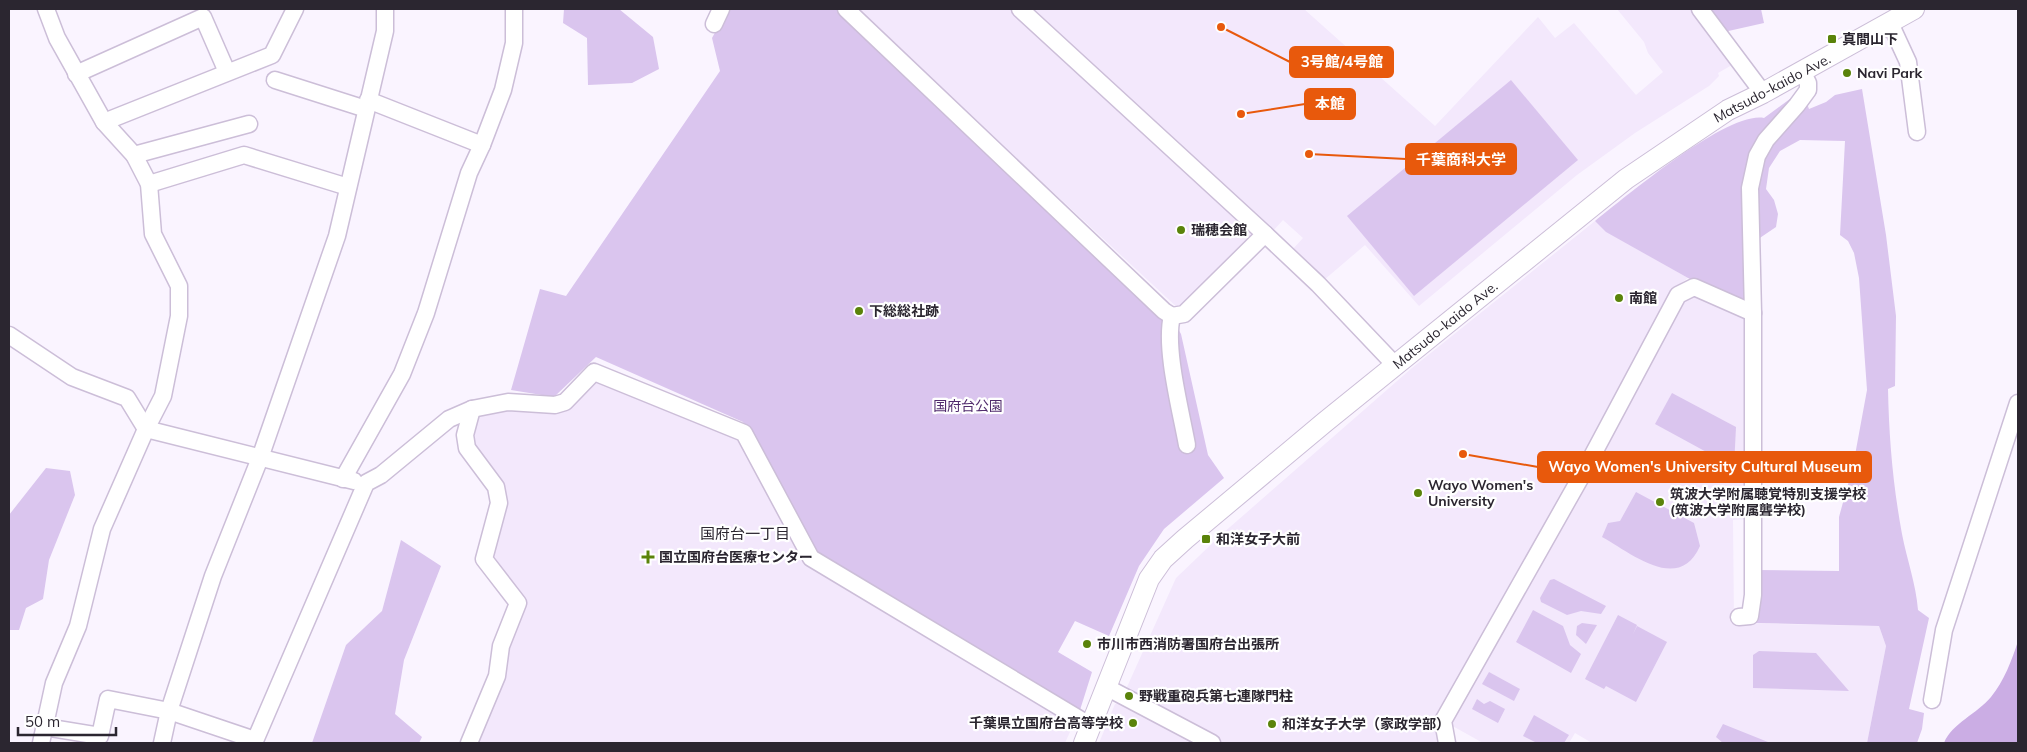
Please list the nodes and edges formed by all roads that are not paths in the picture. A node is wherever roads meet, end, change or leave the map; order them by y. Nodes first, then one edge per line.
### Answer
1 (46, 9) edge
2 (295, 9) edge
3 (385, 9) edge
4 (514, 9) edge
5 (721, 9) edge
6 (846, 9) edge
7 (1020, 9) edge
8 (1700, 9) edge
9 (1914, 9) edge
10 (1890, 23) junction
11 (714, 24) dead end
12 (1802, 71) junction
13 (227, 72) junction
14 (76, 74) junction
15 (275, 80) dead end
16 (1763, 94) junction
17 (367, 105) junction
18 (104, 122) junction
19 (248, 124) dead end
20 (1917, 132) dead end
21 (482, 145) junction
22 (134, 156) junction
23 (149, 184) junction
24 (348, 187) junction
25 (1265, 234) junction
26 (1753, 313) junction
27 (1172, 316) junction
28 (9, 335) edge
29 (1396, 366) junction
30 (2018, 404) edge
31 (472, 409) junction
32 (146, 429) junction
33 (1187, 444) dead end
34 (260, 458) junction
35 (343, 479) junction
36 (366, 483) junction
37 (1739, 617) dead end
38 (1106, 687) junction
39 (1932, 700) dead end
40 (168, 711) junction
41 (45, 727) junction
42 (1087, 734) edge
43 (254, 742) edge
44 (41, 743) edge
45 (162, 743) edge
46 (469, 743) edge
47 (1212, 743) edge
48 (1447, 743) edge

1 - 14 street
2 - 13 street
3 - 17 street
4 - 21 street
5 - 11 street
6 - 27 street
7 - 25 street
8 - 16 street
9 - 10 main road, Matsudo-kaido Ave.
10 - 12 main road, Matsudo-kaido Ave.
10 - 20 street
12 - 16 main road, Matsudo-kaido Ave.
12 - 26 street
13 - 14 street
13 - 18 street
14 - 18 street
15 - 17 street
16 - 29 main road, Matsudo-kaido Ave.
17 - 21 street
17 - 24 street
18 - 22 street
19 - 22 street
21 - 35 street
22 - 23 street
23 - 24 street
23 - 32 street
24 - 34 street
25 - 27 street
25 - 29 street
26 - 37 street
26 - 48 street
27 - 33 street
28 - 32 street
29 - 38 main road, Matsudo-kaido Ave.
30 - 39 street
31 - 36 street
31 - 42 street
31 - 46 street
32 - 34 street
32 - 41 street
34 - 35 street
34 - 40 street
35 - 36 street
36 - 43 street
38 - 42 main road, Matsudo-kaido Ave.
38 - 47 street
40 - 41 street
40 - 43 street
40 - 45 street
41 - 44 street

